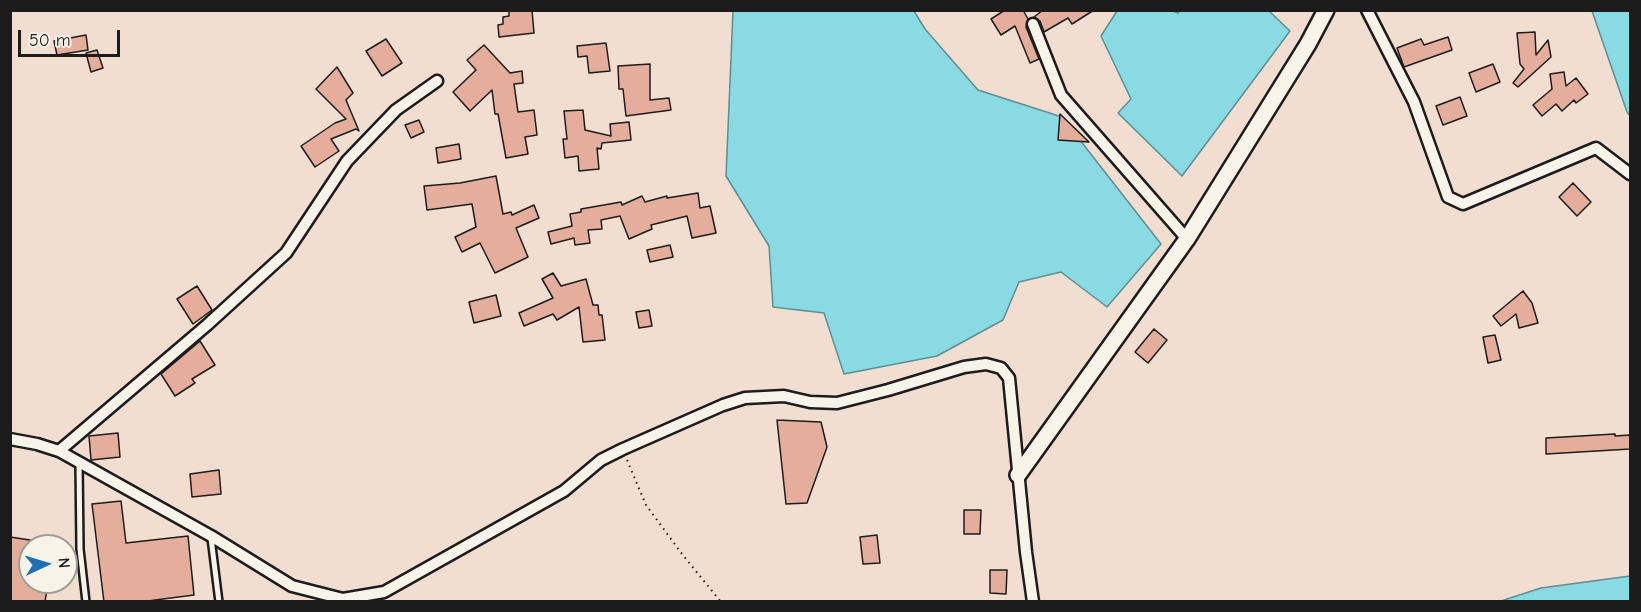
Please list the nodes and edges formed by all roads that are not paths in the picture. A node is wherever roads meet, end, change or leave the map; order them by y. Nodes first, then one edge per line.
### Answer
1 (1326, 10) edge
2 (1367, 10) edge
3 (1033, 24) dead end
4 (437, 81) dead end
5 (1630, 174) edge
6 (1187, 239) junction
7 (10, 440) edge
8 (59, 451) junction
9 (79, 460) junction
10 (1018, 475) junction
11 (211, 536) junction
12 (86, 602) edge
13 (219, 602) edge
14 (1033, 602) edge

1 - 6 street
2 - 5 street
3 - 6 street
4 - 8 street
6 - 10 street
7 - 8 street
8 - 9 street
9 - 11 street
9 - 12 lane
10 - 11 street
10 - 14 street
11 - 13 lane

